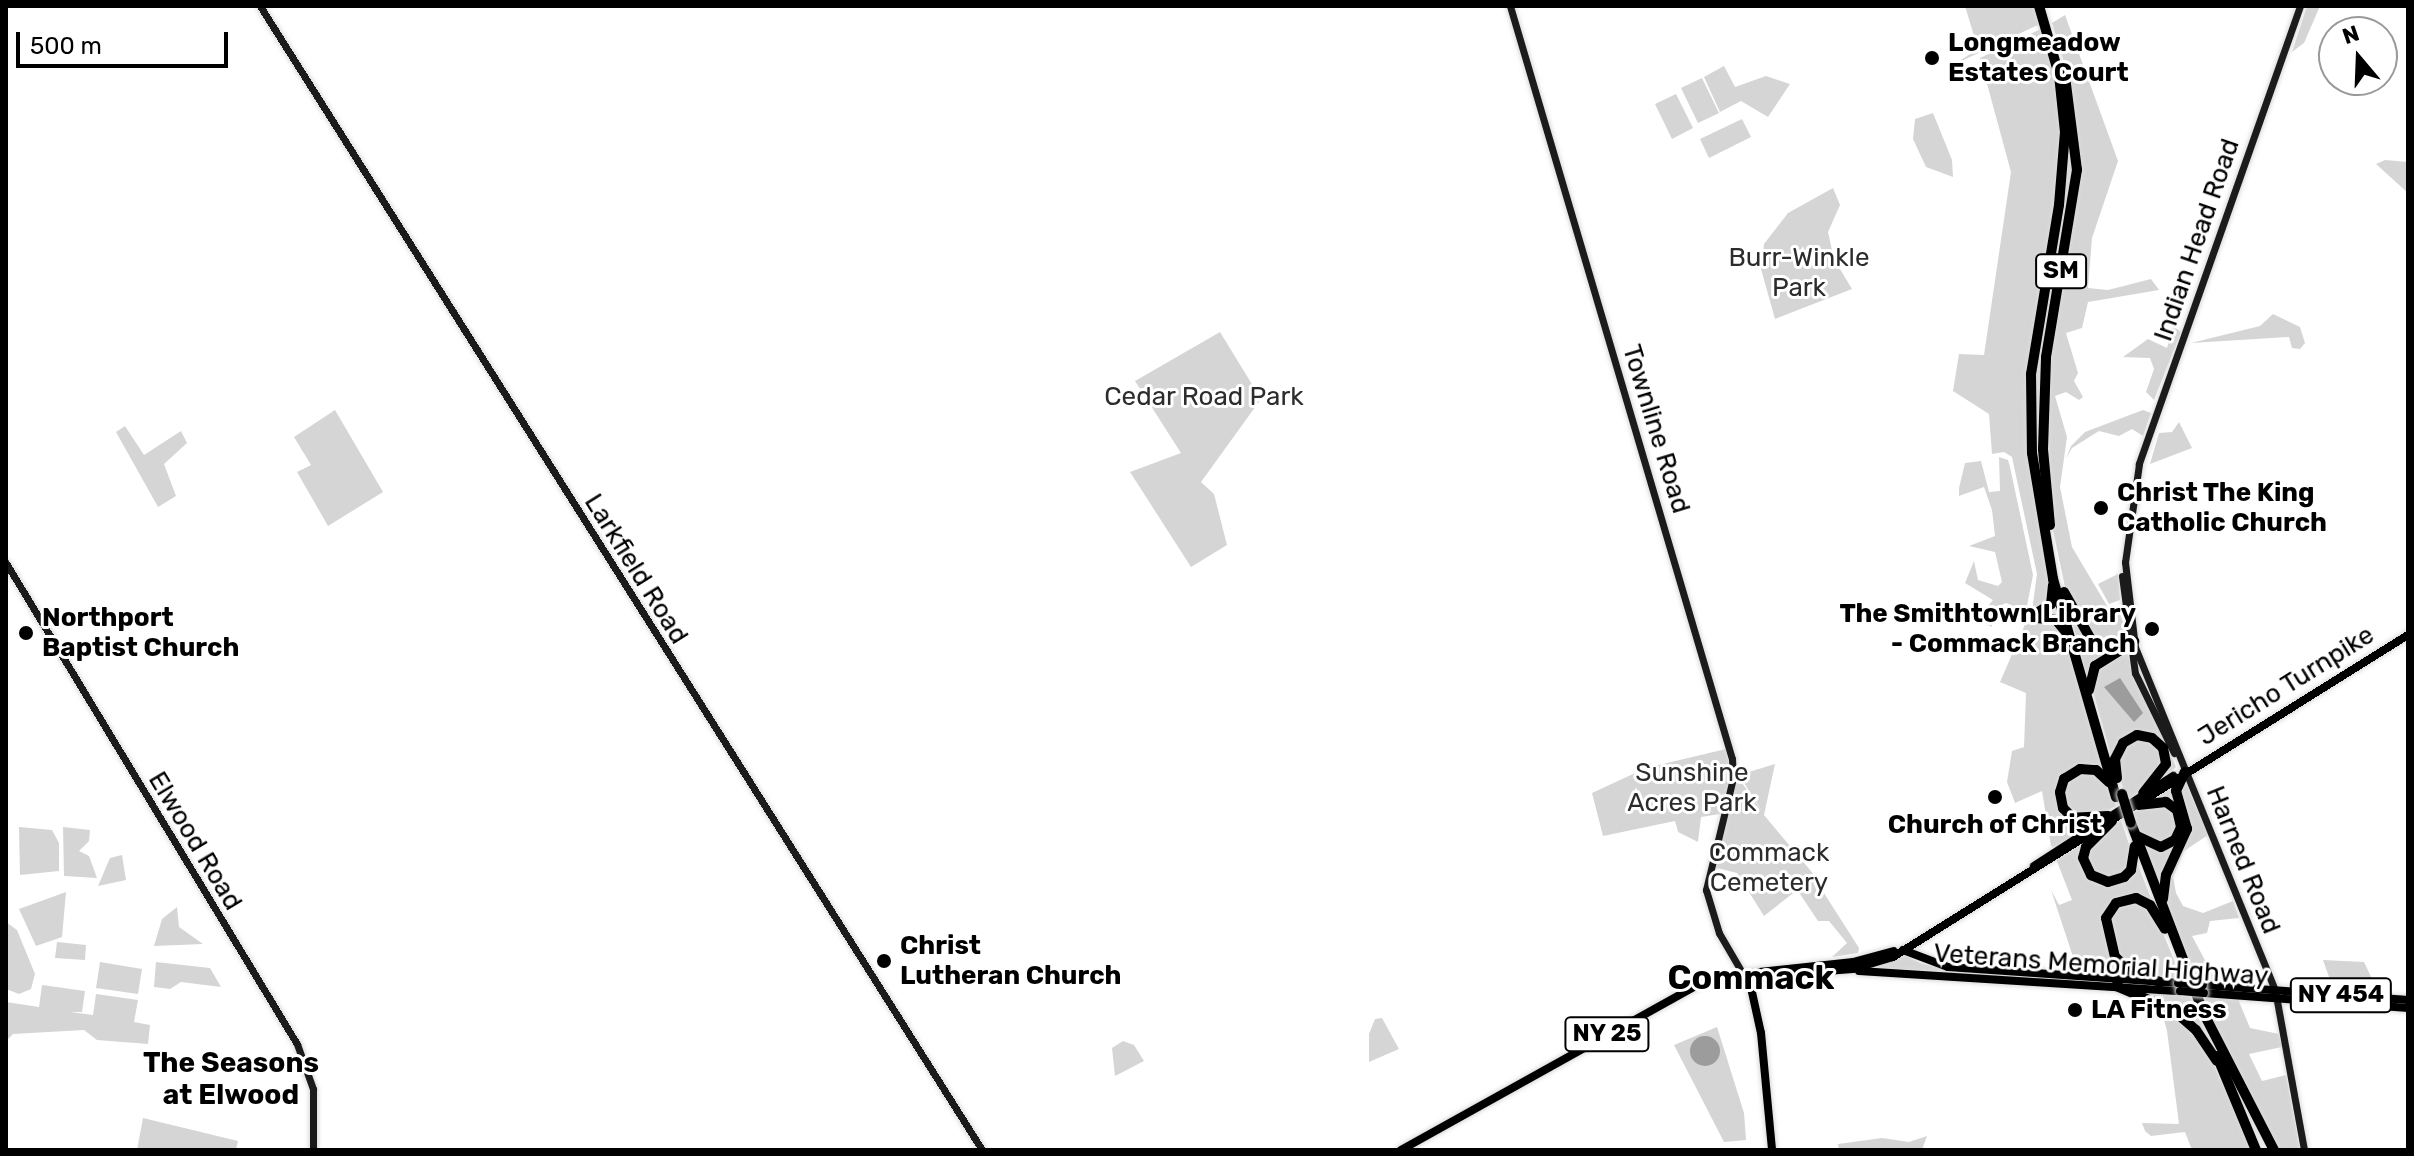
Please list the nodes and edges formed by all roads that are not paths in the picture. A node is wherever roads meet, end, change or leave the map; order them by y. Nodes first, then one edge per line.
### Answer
1 (260, 6) edge
2 (1510, 6) edge
3 (2042, 6) edge
4 (2300, 6) edge
5 (6, 563) edge
6 (2053, 579) junction
7 (2062, 587) junction
8 (2408, 635) edge
9 (2070, 638) junction
10 (2131, 645) junction
11 (2089, 690) junction
12 (2185, 772) junction
13 (2117, 778) junction
14 (2143, 793) junction
15 (2117, 794) junction
16 (2138, 805) junction
17 (2110, 819) junction
18 (2135, 841) junction
19 (2165, 913) junction
20 (2165, 930) junction
21 (1916, 942) junction
22 (1903, 950) junction
23 (1918, 959) junction
24 (1814, 969) junction
25 (1839, 970) junction
26 (1745, 974) junction
27 (2160, 982) junction
28 (2116, 986) junction
29 (2179, 987) junction
30 (2276, 994) junction
31 (2408, 1000) edge
32 (2408, 1008) edge
33 (2224, 1073) junction
34 (313, 1150) edge
35 (982, 1150) edge
36 (1401, 1150) edge
37 (1772, 1150) edge
38 (2256, 1150) edge
39 (2274, 1150) edge
40 (2304, 1150) edge

1 - 35 main road, Larkfield Road
2 - 26 main road, Townline Road
3 - 6 highway, SM
3 - 7 highway, SM
4 - 10 main road, Indian Head Road
5 - 34 main road, Elwood Road
6 - 9 highway, SM
6 - 9 highway
7 - 10 highway
7 - 11 highway, SM
8 - 12 main road, Jericho Turnpike / NY 25
9 - 15 highway, SM
10 - 11 highway
10 - 12 main road, Indian Head Road
11 - 13 highway, SM
12 - 14 main road, Jericho Turnpike / NY 25
12 - 16 main road, Jericho Turnpike / NY 25
12 - 19 highway
12 - 30 main road, Harned Road
13 - 14 highway
13 - 15 highway, SM
14 - 17 main road, Jericho Turnpike / NY 25
15 - 17 highway
15 - 18 highway, SM, bridge
16 - 17 main road, Jericho Turnpike / NY 25
16 - 18 highway
17 - 18 highway
17 - 21 main road, Jericho Turnpike / NY 25
18 - 19 highway, SM
18 - 20 highway, SM
19 - 39 highway, SM
20 - 27 highway
20 - 33 highway, SM
21 - 22 main road, Jericho Turnpike / NY 25
21 - 23 main road
22 - 23 main road, Veterans Memorial Highway / NY 454
22 - 24 main road, Jericho Turnpike / NY 25
22 - 25 main road, Jericho Turnpike / NY 25
23 - 27 main road, Veterans Memorial Highway / NY 454
24 - 25 main road, Jericho Turnpike / NY 25
24 - 26 main road, Jericho Turnpike / NY 25
25 - 28 main road, Veterans Memorial Highway / NY 454
26 - 36 main road, Jericho Turnpike / NY 25
26 - 37 main road
27 - 29 main road, Veterans Memorial Highway / NY 454
28 - 29 main road, Veterans Memorial Highway / NY 454
28 - 33 highway
29 - 30 main road, Veterans Memorial Highway / NY 454, bridge
30 - 31 main road, Veterans Memorial Highway / NY 454
30 - 32 main road, Veterans Memorial Highway / NY 454
30 - 40 main road, Harned Road
33 - 38 highway, SM

